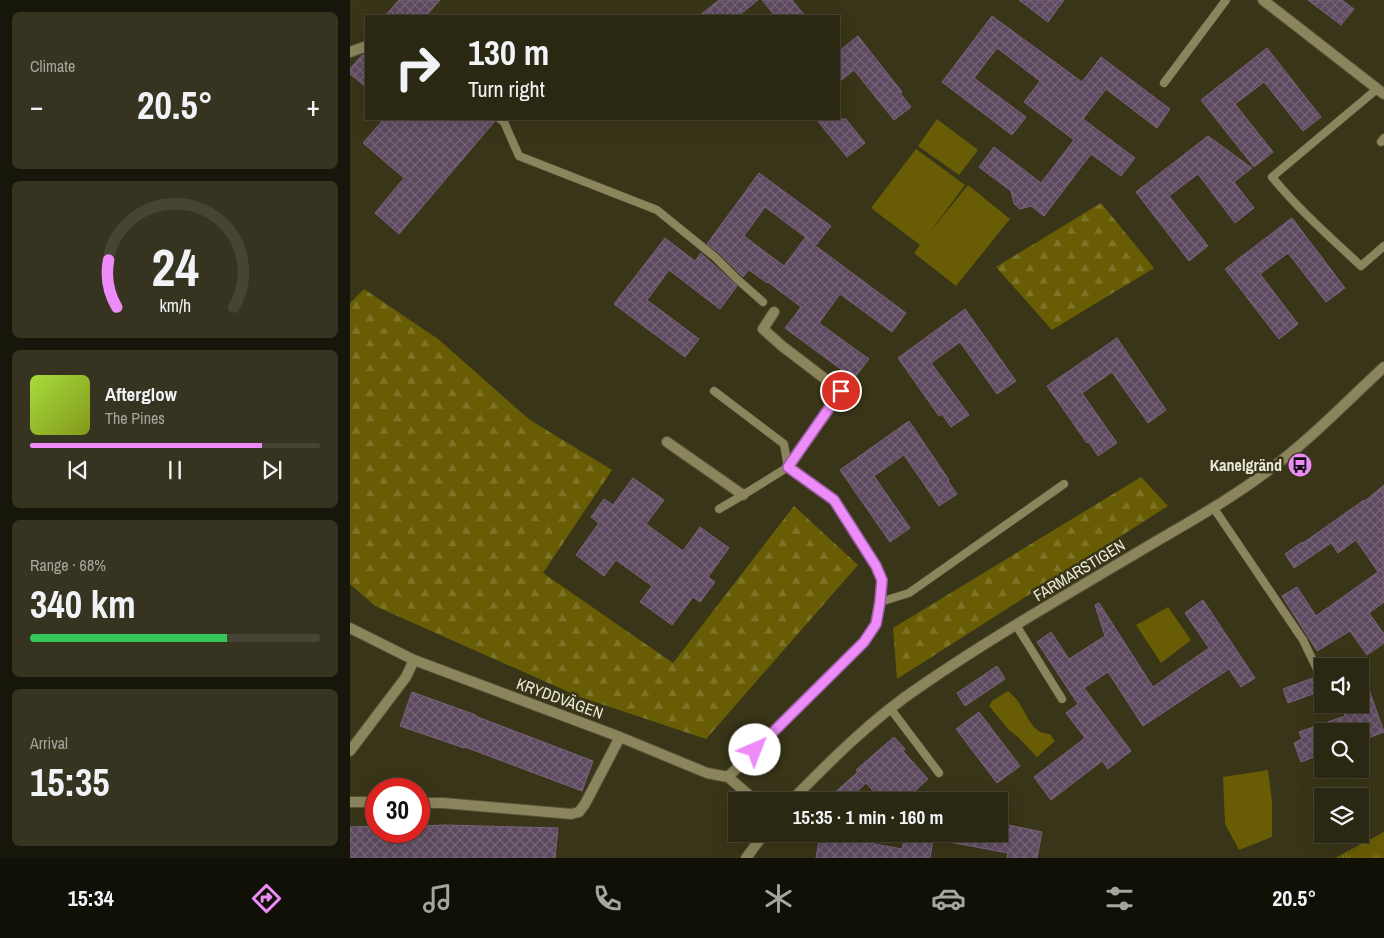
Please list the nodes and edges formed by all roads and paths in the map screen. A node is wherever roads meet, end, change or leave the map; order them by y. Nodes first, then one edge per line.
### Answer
1 (1226, 0) edge
2 (1263, 0) edge
3 (365, 48) edge
4 (350, 52) edge
5 (1164, 83) dead end
6 (1381, 91) edge
7 (501, 120) edge
8 (1384, 246) edge
9 (763, 302) dead end
10 (774, 312) dead end
11 (1384, 367) edge
12 (714, 391) dead end
13 (667, 442) dead end
14 (788, 467) junction
15 (1064, 484) dead end
16 (743, 495) junction
17 (1213, 507) junction
18 (719, 509) dead end
19 (880, 602) junction
20 (1016, 625) junction
21 (350, 628) edge
22 (414, 660) junction
23 (1314, 663) edge
24 (1062, 699) dead end
25 (890, 708) junction
26 (620, 736) junction
27 (350, 751) edge
28 (939, 773) dead end
29 (728, 778) junction
30 (745, 792) edge
31 (800, 792) edge
32 (350, 802) edge
33 (365, 802) edge
34 (430, 803) edge
35 (758, 842) edge
36 (746, 858) edge

1 - 5 lane
2 - 6 street
3 - 4 street
6 - 8 lane
7 - 9 lane
10 - 14 street
11 - 17 street, FARMARSTIGEN
12 - 14 lane
13 - 16 street
14 - 16 lane
14 - 19 street
15 - 19 lane
16 - 18 lane
17 - 20 street, FARMARSTIGEN
17 - 23 lane
19 - 29 street
20 - 24 lane
20 - 25 street, FARMARSTIGEN
21 - 22 street, KRYDDVÄGEN
22 - 26 street, KRYDDVÄGEN
22 - 27 street
25 - 28 lane
25 - 31 street, FARMARSTIGEN
26 - 29 street, KRYDDVÄGEN
26 - 34 street
29 - 30 street, KRYDDVÄGEN
32 - 33 street
35 - 36 street

